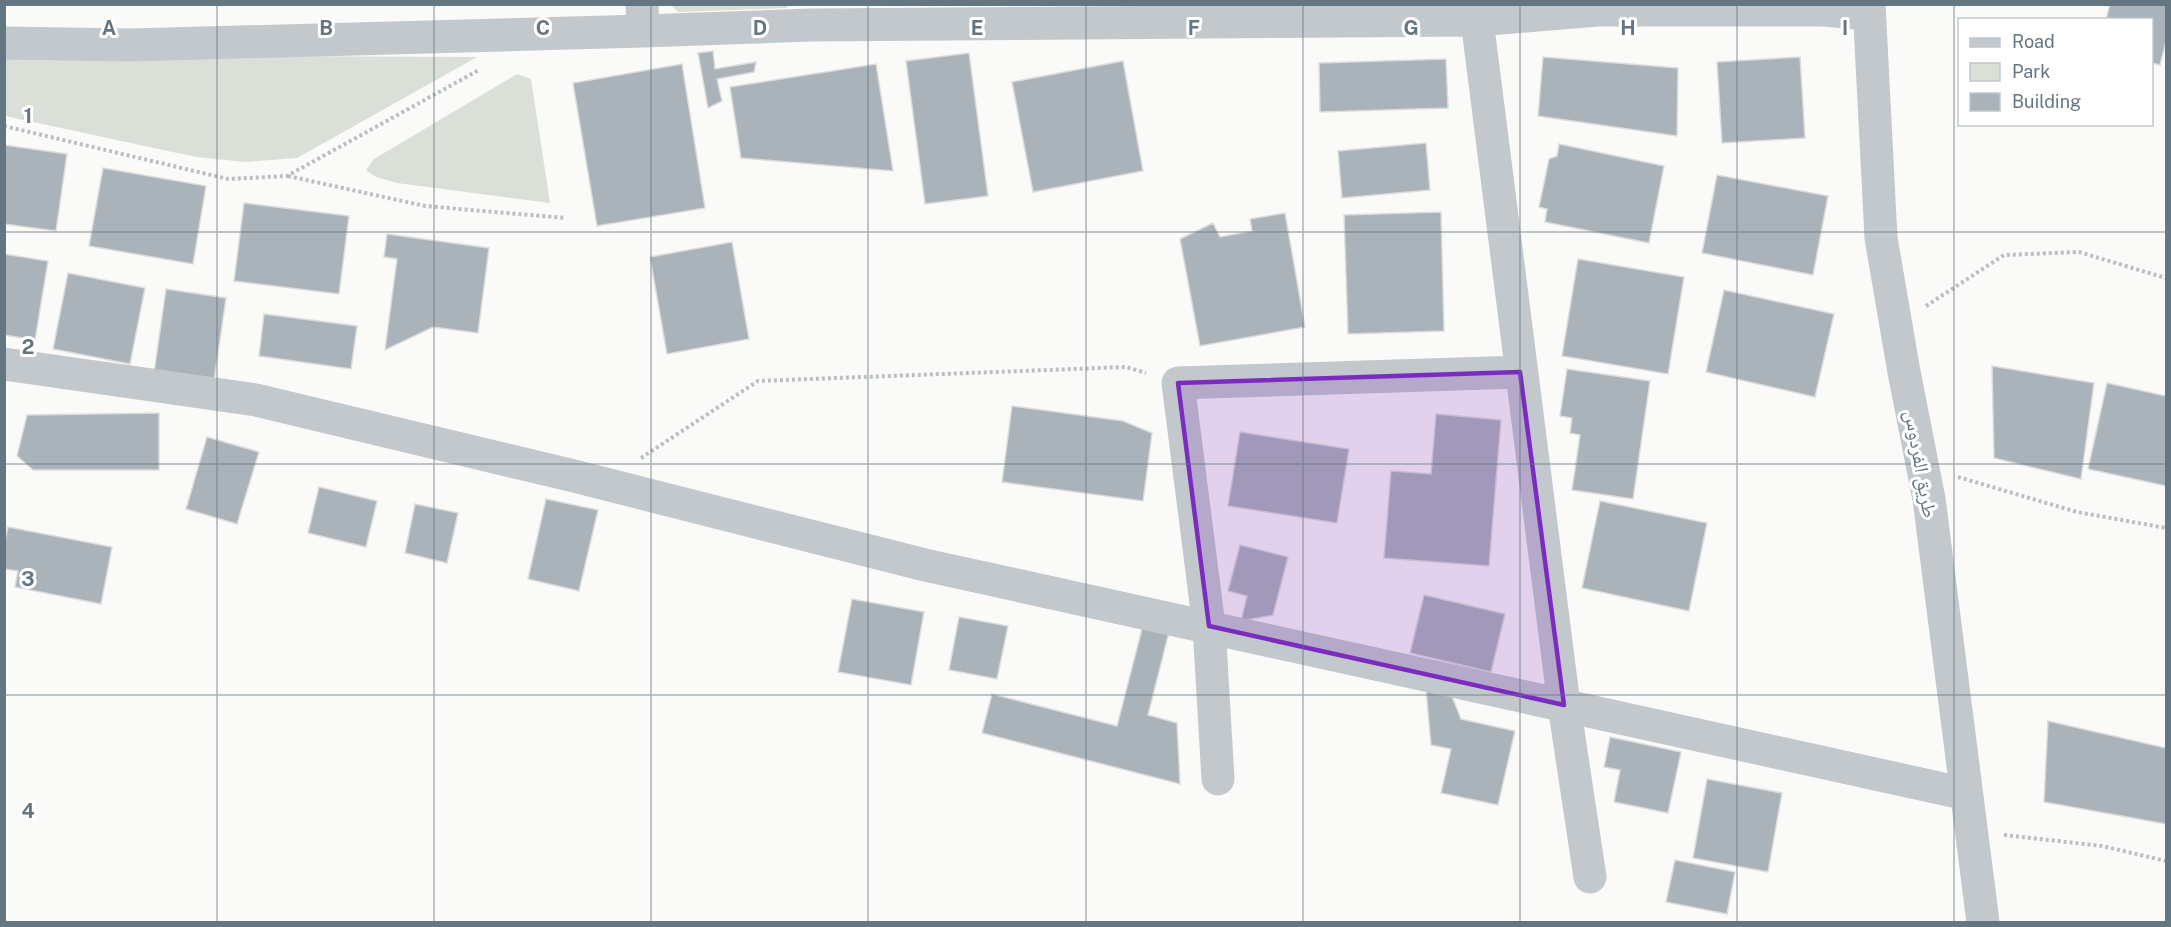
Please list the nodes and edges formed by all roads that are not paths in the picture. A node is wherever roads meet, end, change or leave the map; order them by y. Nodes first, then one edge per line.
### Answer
1 (1598, 7) edge
2 (1869, 9) edge
3 (810, 15) edge
4 (642, 18) edge
5 (1477, 20) junction
6 (4, 43) edge
7 (4, 364) edge
8 (1520, 372) junction
9 (1209, 626) junction
10 (1563, 705) junction
11 (1218, 779) dead end
12 (1966, 794) junction
13 (1590, 877) dead end
14 (1983, 922) edge

1 - 2 street
1 - 5 street
2 - 12 street, طريق الفردوس
3 - 4 street
3 - 5 street
4 - 6 street
5 - 8 street
7 - 9 street
8 - 9 street
8 - 10 street
9 - 10 street
9 - 11 street
10 - 12 street
10 - 13 street
12 - 14 street, طريق الفردوس

